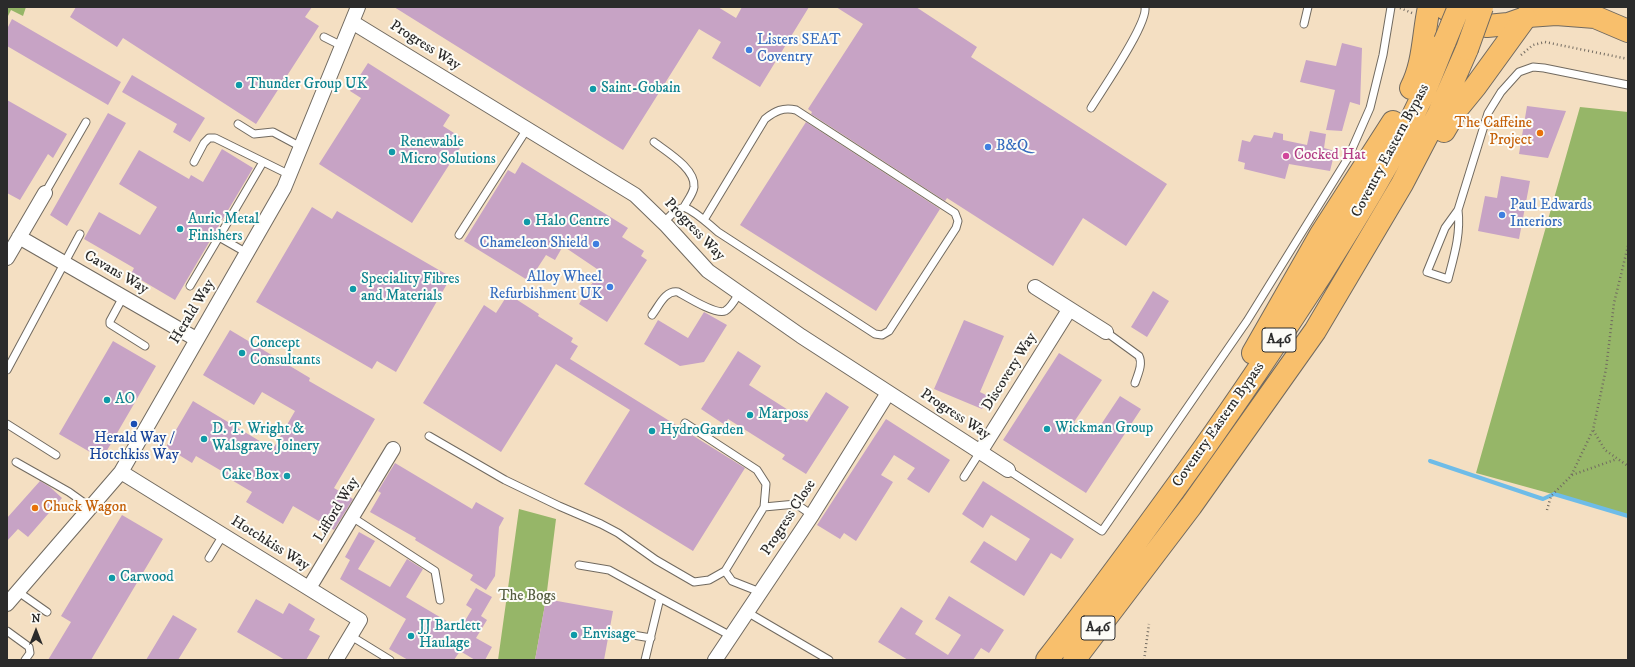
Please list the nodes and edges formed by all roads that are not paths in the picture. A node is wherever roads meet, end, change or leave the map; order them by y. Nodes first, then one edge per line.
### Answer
1 (358, 7) edge
2 (1145, 7) edge
3 (1308, 7) edge
4 (1391, 7) edge
5 (1429, 7) edge
6 (1443, 7) edge
7 (1459, 7) edge
8 (1482, 7) edge
9 (1530, 14) edge
10 (352, 22) junction
11 (1304, 24) dead end
12 (1628, 31) edge
13 (324, 37) dead end
14 (342, 46) junction
15 (1628, 85) edge
16 (1091, 108) dead end
17 (86, 122) dead end
18 (238, 124) dead end
19 (527, 129) junction
20 (654, 142) dead end
21 (301, 147) junction
22 (194, 162) dead end
23 (263, 162) junction
24 (290, 175) junction
25 (45, 193) joint
26 (684, 207) junction
27 (1458, 210) junction
28 (704, 220) junction
29 (664, 222) junction
30 (80, 234) dead end
31 (459, 236) dead end
32 (19, 237) junction
33 (219, 237) junction
34 (248, 253) junction
35 (7, 258) edge
36 (64, 263) junction
37 (190, 286) dead end
38 (1035, 287) dead end
39 (739, 293) junction
40 (123, 297) junction
41 (1069, 310) junction
42 (652, 315) dead end
43 (1106, 332) joint
44 (196, 339) junction
45 (145, 346) dead end
46 (7, 370) edge
47 (1135, 383) dead end
48 (888, 393) junction
49 (685, 423) dead end
50 (7, 424) edge
51 (429, 436) dead end
52 (393, 449) dead end
53 (980, 452) junction
54 (56, 455) dead end
55 (16, 462) dead end
56 (1008, 470) joint
57 (121, 472) junction
58 (964, 477) dead end
59 (90, 508) junction
60 (764, 508) junction
61 (812, 514) junction
62 (352, 517) junction
63 (223, 535) junction
64 (209, 558) dead end
65 (579, 565) dead end
66 (725, 571) junction
67 (310, 588) junction
68 (17, 591) junction
69 (760, 592) junction
70 (1122, 597) junction
71 (660, 598) junction
72 (440, 600) dead end
73 (7, 604) edge
74 (47, 612) dead end
75 (747, 612) junction
76 (1079, 620) junction
77 (7, 630) edge
78 (628, 634) dead end
79 (351, 636) junction
80 (731, 636) junction
81 (651, 638) junction
82 (26, 660) edge
83 (336, 660) edge
84 (390, 660) edge
85 (645, 660) edge
86 (715, 660) edge
87 (829, 660) edge
88 (1047, 660) edge
89 (1074, 660) edge

1 - 10 street, Herald Way
2 - 16 lane
3 - 11 lane
4 - 56 lane
5 - 76 main road
6 - 9 main road
7 - 76 main road, Coventry Eastern Bypass / A46, bridge
8 - 70 main road, Coventry Eastern Bypass / A46, bridge
9 - 12 main road
9 - 70 main road
10 - 14 street, Herald Way
10 - 19 street, Progress Way
13 - 14 lane
14 - 21 street, Herald Way
15 - 27 lane
17 - 25 lane
18 - 21 lane
19 - 29 street, Progress Way
19 - 31 lane
20 - 26 lane
21 - 24 street, Herald Way
22 - 23 lane
23 - 24 lane
23 - 33 lane
24 - 34 street, Herald Way
25 - 32 street
26 - 28 lane
26 - 29 lane
27 - 27 lane
28 - 28 lane
29 - 39 street, Progress Way
30 - 36 lane
32 - 35 street
32 - 36 street, Cavans Way
33 - 34 lane
33 - 37 lane
34 - 44 street, Herald Way
36 - 40 street, Cavans Way
36 - 46 lane
38 - 41 street
39 - 42 lane
39 - 48 street, Progress Way
40 - 44 street, Cavans Way
40 - 45 lane
41 - 43 street
41 - 53 street, Discovery Way
43 - 47 lane
44 - 57 street, Herald Way
48 - 53 street, Progress Way
48 - 61 street, Progress Close
49 - 60 lane
50 - 54 lane
51 - 66 lane
52 - 62 street, Lifford Way
53 - 56 street, Progress Way
53 - 58 lane
55 - 59 lane
57 - 59 street, Herald Way
57 - 63 street, Hotchkiss Way
59 - 68 street, Herald Way
60 - 61 lane
60 - 66 lane
61 - 69 street, Progress Close
62 - 67 street, Lifford Way
62 - 72 lane
63 - 64 lane
63 - 67 street, Hotchkiss Way
65 - 71 lane
66 - 69 lane
67 - 79 street, Hotchkiss Way
68 - 73 street, Herald Way
68 - 74 lane
69 - 75 street, Progress Close
70 - 89 main road, Coventry Eastern Bypass / A46
71 - 80 lane
71 - 81 lane
75 - 80 street, Progress Close
75 - 87 lane
76 - 88 main road, Coventry Eastern Bypass / A46
77 - 82 lane
78 - 81 lane
79 - 83 street, Hotchkiss Way
79 - 84 lane
80 - 86 street, Progress Close
81 - 85 lane

